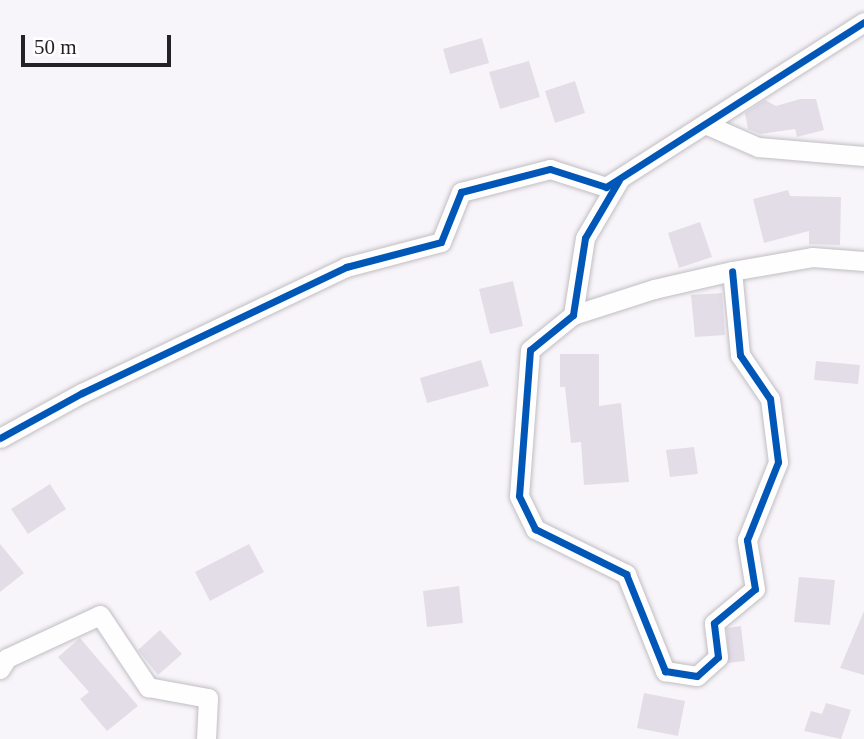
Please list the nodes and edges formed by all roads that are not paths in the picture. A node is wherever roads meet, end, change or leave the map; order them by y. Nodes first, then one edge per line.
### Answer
1 (864, 22) edge
2 (705, 124) junction
3 (864, 156) edge
4 (619, 180) junction
5 (864, 261) edge
6 (733, 271) junction
7 (573, 315) junction
8 (0, 438) edge
9 (0, 668) edge
10 (206, 739) edge

1 - 2 street
2 - 3 street
2 - 4 street
4 - 7 street
4 - 8 street
5 - 6 street
6 - 7 street
6 - 7 street
9 - 10 street

